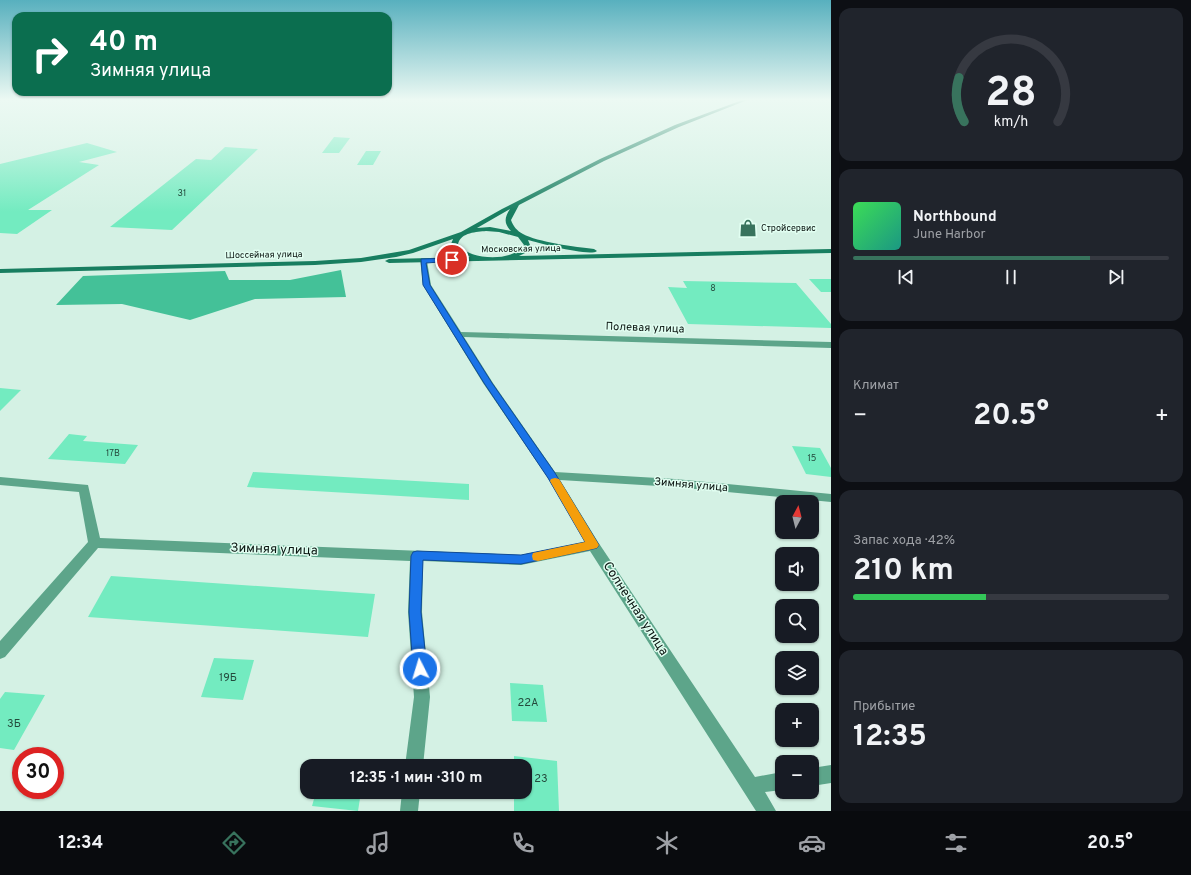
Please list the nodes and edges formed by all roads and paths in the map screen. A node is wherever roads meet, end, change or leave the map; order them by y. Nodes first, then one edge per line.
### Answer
1 (652, 137) edge
2 (517, 204) junction
3 (462, 233) junction
4 (519, 235) junction
5 (831, 251) edge
6 (656, 255) junction
7 (496, 259) junction
8 (423, 261) junction
9 (315, 263) junction
10 (0, 271) edge
11 (458, 334) junction
12 (831, 345) edge
13 (552, 476) junction
14 (0, 481) edge
15 (831, 498) edge
16 (95, 543) junction
17 (593, 545) junction
18 (417, 556) junction
19 (0, 652) edge
20 (415, 759) edge
21 (831, 774) edge
22 (819, 776) edge
23 (775, 782) edge
24 (751, 786) junction
25 (410, 799) edge
26 (409, 811) edge
27 (767, 811) edge

1 - 2 main road, Шоссейная улица
2 - 3 main road, Шоссейная улица
2 - 4 main road
3 - 4 main road, Московская улица
3 - 7 main road
3 - 9 main road, Шоссейная улица
4 - 6 main road, Московская улица
4 - 7 main road
5 - 6 main road, Московская улица
6 - 7 main road, Московская улица
7 - 8 main road, Московская улица
8 - 9 main road, Московская улица
8 - 11 street, Солнечная улица
9 - 10 main road, Шоссейная улица
11 - 12 street, Полевая улица
11 - 13 street, Солнечная улица
13 - 15 street, Зимняя улица
13 - 17 street, Солнечная улица
14 - 16 street
16 - 18 street, Зимняя улица
16 - 19 street
17 - 18 street, Зимняя улица
17 - 24 street, Солнечная улица
18 - 20 street
21 - 22 street
23 - 24 street
24 - 27 street, Солнечная улица
25 - 26 street

